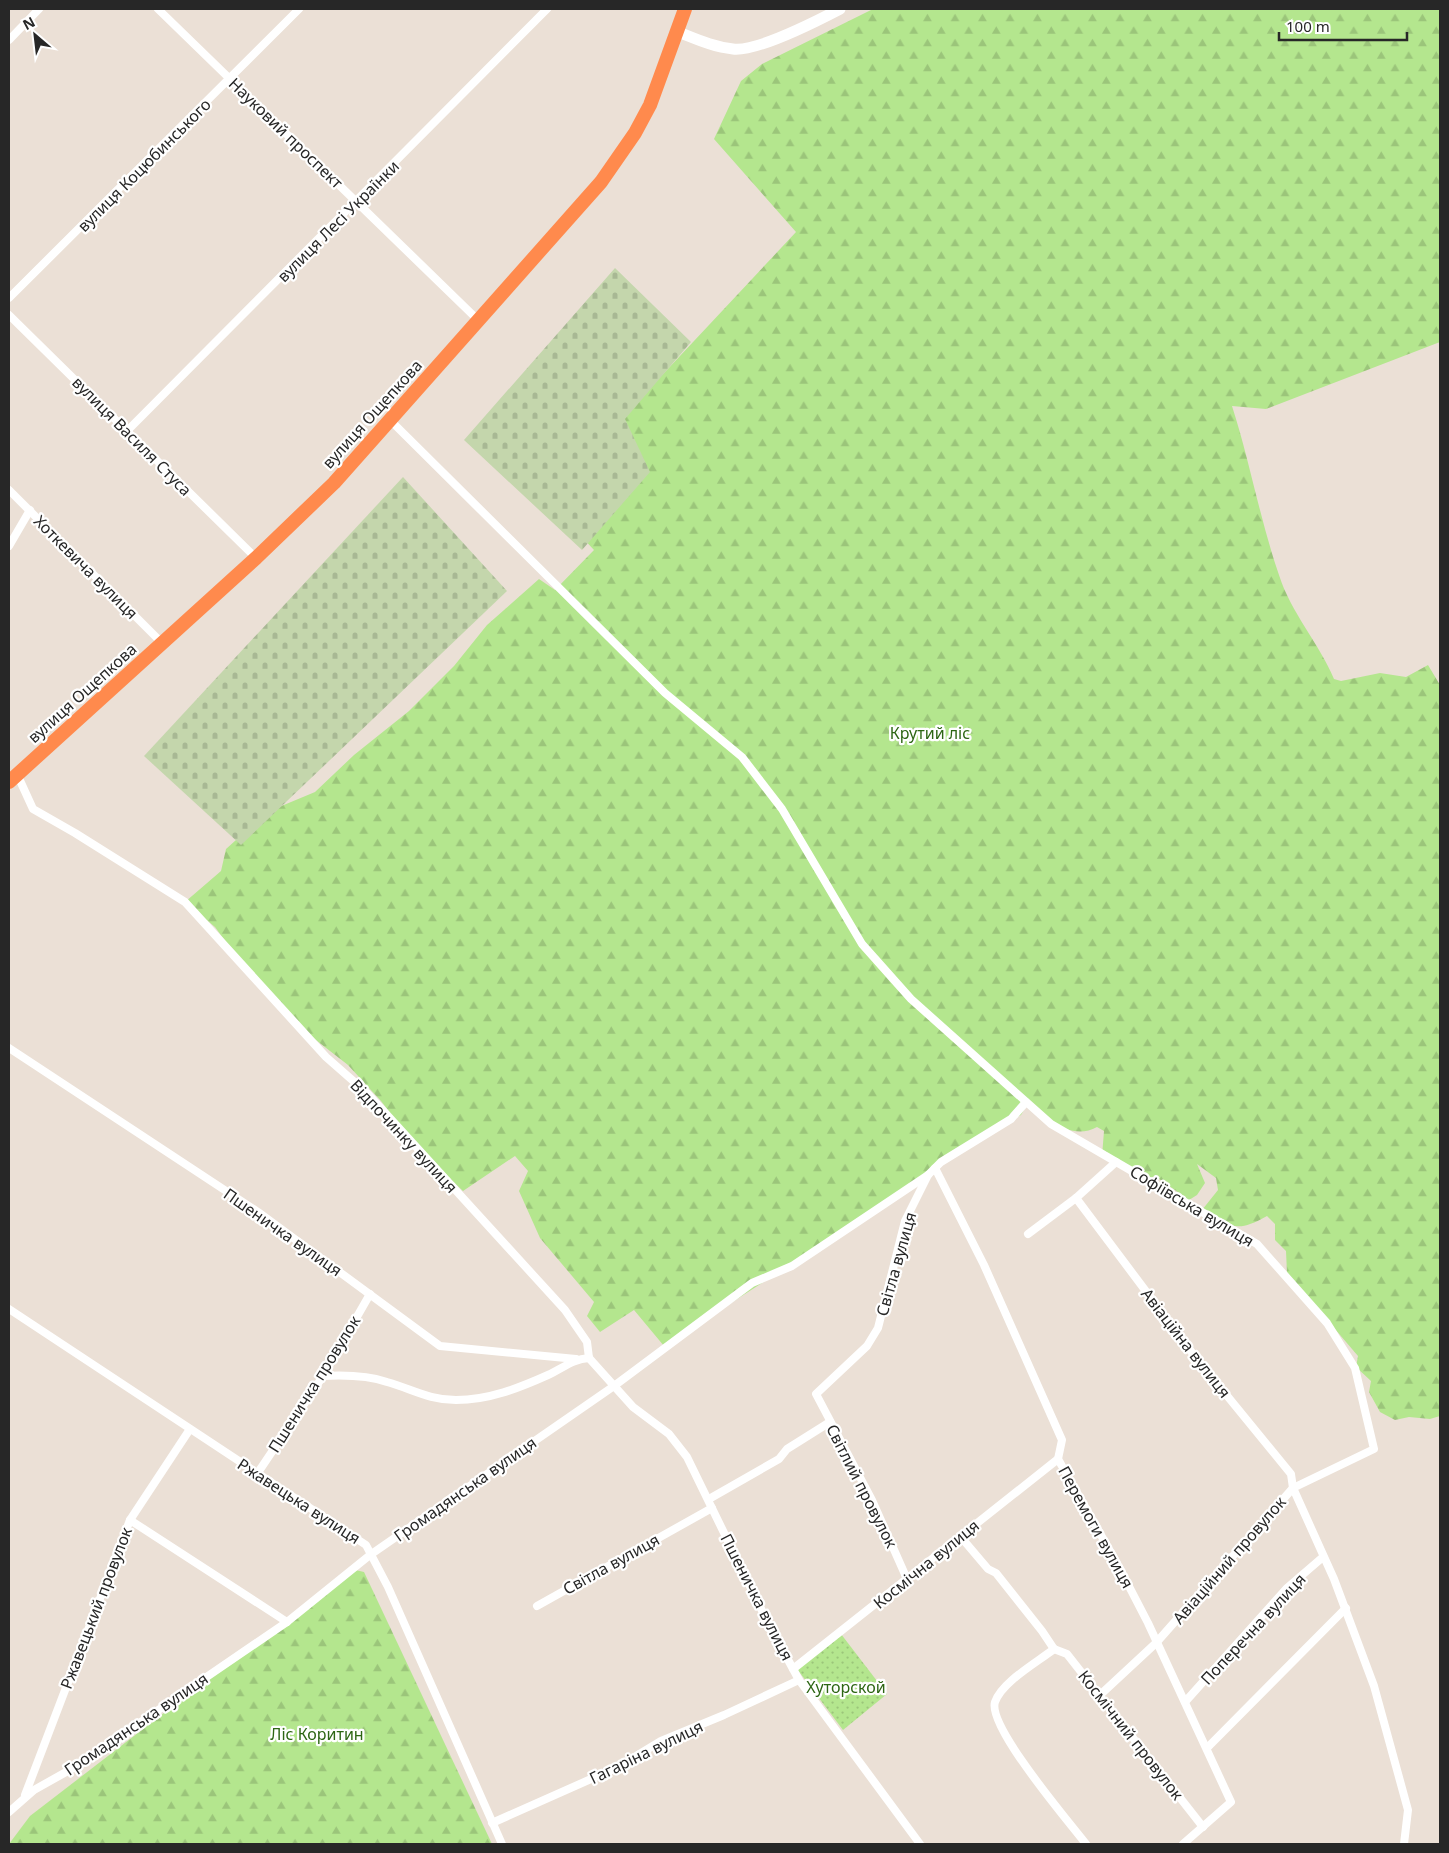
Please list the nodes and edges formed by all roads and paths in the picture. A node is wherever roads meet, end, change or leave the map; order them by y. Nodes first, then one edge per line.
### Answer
1 (39, 9) edge
2 (158, 9) edge
3 (299, 9) edge
4 (547, 9) edge
5 (685, 9) edge
6 (840, 9) edge
7 (678, 32) junction
8 (9, 40) edge
9 (230, 79) junction
10 (357, 202) junction
11 (9, 298) edge
12 (9, 315) edge
13 (478, 320) junction
14 (390, 420) junction
15 (127, 432) junction
16 (9, 490) edge
17 (30, 510) junction
18 (9, 546) edge
19 (256, 558) junction
20 (163, 644) junction
21 (13, 778) edge
22 (9, 1048) edge
23 (1026, 1102) junction
24 (1116, 1162) junction
25 (935, 1168) junction
26 (928, 1175) junction
27 (1076, 1198) junction
28 (1028, 1234) dead end
29 (370, 1294) junction
30 (9, 1309) edge
31 (589, 1358) junction
32 (576, 1359) junction
33 (323, 1376) junction
34 (614, 1386) junction
35 (816, 1394) joint
36 (830, 1422) junction
37 (190, 1429) junction
38 (1374, 1448) joint
39 (1058, 1459) junction
40 (257, 1474) junction
41 (1294, 1488) junction
42 (709, 1499) junction
43 (712, 1508) junction
44 (130, 1520) junction
45 (960, 1536) junction
46 (370, 1555) junction
47 (1323, 1557) junction
48 (907, 1579) junction
49 (537, 1606) dead end
50 (1346, 1608) junction
51 (287, 1622) junction
52 (1156, 1644) junction
53 (1054, 1649) junction
54 (794, 1669) junction
55 (799, 1680) junction
56 (1100, 1694) junction
57 (1185, 1702) junction
58 (1207, 1748) junction
59 (24, 1798) junction
60 (9, 1812) edge
61 (492, 1823) junction
62 (1203, 1827) junction
63 (502, 1844) edge
64 (920, 1844) edge
65 (1086, 1844) edge
66 (1183, 1844) edge
67 (1404, 1844) edge

1 - 8 street
2 - 9 street, Науковий проспект
3 - 9 street, вулиця Коцюбинського
4 - 10 street, вулиця Лесі Українки
5 - 7 highway, вулиця Ощепкова
6 - 7 street
7 - 13 highway, вулиця Ощепкова
9 - 10 street, Науковий проспект
9 - 11 street, вулиця Коцюбинського
10 - 13 street, Науковий проспект
10 - 15 street, вулиця Лесі Українки
12 - 15 street, вулиця Василя Стуса
13 - 14 highway, вулиця Ощепкова
14 - 19 highway, вулиця Ощепкова
14 - 23 street, Софіївська вулиця
15 - 19 street, вулиця Василя Стуса
16 - 17 street, Хоткевича вулиця
17 - 18 street
17 - 20 street, Хоткевича вулиця
19 - 20 highway, вулиця Ощепкова
20 - 21 highway, вулиця Ощепкова
21 - 31 street, Відпочинку вулиця
22 - 29 street, Пшеничка вулиця
23 - 24 street, Софіївська вулиця
23 - 25 street, Світла вулиця
24 - 27 street
24 - 38 street, Софіївська вулиця
25 - 26 street, Світла вулиця
25 - 39 street, Перемоги вулиця
26 - 34 street, Громадянська вулиця
26 - 35 street, Світла вулиця
27 - 28 street
27 - 41 street, Авіаційна вулиця
29 - 32 street, Пшеничка вулиця
29 - 33 street, Пшеничка провулок
30 - 37 street, Ржавецька вулиця
31 - 32 street, Пшеничка вулиця
31 - 34 street, Пшеничка вулиця
32 - 33 street
33 - 40 street, Пшеничка провулок
34 - 42 street, Пшеничка вулиця
34 - 46 street, Громадянська вулиця
35 - 36 street, Світлий провулок
36 - 42 street
36 - 48 street, Світлий провулок
37 - 40 street, Ржавецька вулиця
37 - 44 street, Ржавецький провулок
38 - 41 street, Авіаційний провулок
39 - 45 street, Космічна вулиця
39 - 52 street, Перемоги вулиця
40 - 46 street, Ржавецька вулиця
41 - 47 street, Авіаційна вулиця
41 - 52 street, Авіаційний провулок
42 - 43 street, Пшеничка вулиця
43 - 49 street, Світла вулиця
43 - 54 street, Пшеничка вулиця
44 - 51 street
44 - 59 street, Ржавецький провулок
45 - 48 street, Космічна вулиця
45 - 53 street
46 - 51 street, Громадянська вулиця
46 - 61 street, Ржавецька вулиця
47 - 50 street, Авіаційна вулиця
47 - 57 street, Поперечна вулиця
48 - 54 street, Космічна вулиця
50 - 58 street
50 - 67 street, Авіаційна вулиця
51 - 59 street, Громадянська вулиця
52 - 56 street, Авіаційний провулок
52 - 57 street, Перемоги вулиця
53 - 56 street, Космічний провулок
53 - 65 street
54 - 55 street, Пшеничка вулиця
55 - 61 street, Гагаріна вулиця
55 - 64 street, Пшеничка вулиця
56 - 62 street, Космічний провулок
57 - 58 street, Перемоги вулиця
58 - 62 street, Перемоги вулиця
59 - 60 street, Громадянська вулиця
61 - 63 street, Ржавецька вулиця
62 - 66 street

